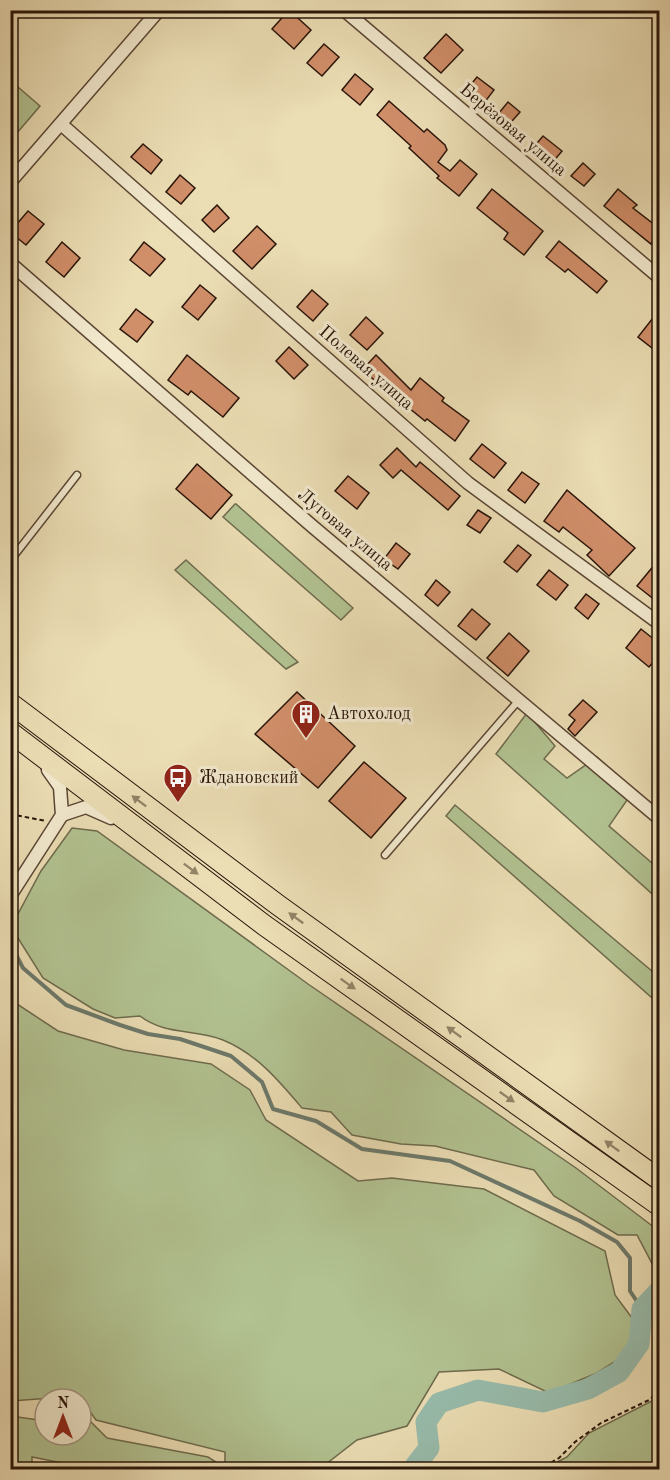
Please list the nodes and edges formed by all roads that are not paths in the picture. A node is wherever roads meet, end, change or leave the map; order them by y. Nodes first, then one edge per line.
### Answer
1 (159, 10) edge
2 (344, 10) edge
3 (61, 124) junction
4 (10, 182) edge
5 (10, 263) edge
6 (660, 278) edge
7 (77, 475) dead end
8 (10, 561) edge
9 (660, 624) edge
10 (519, 700) junction
11 (10, 703) edge
12 (10, 733) edge
13 (59, 819) junction
14 (660, 819) edge
15 (156, 842) junction
16 (385, 855) dead end
17 (10, 896) edge
18 (660, 1180) edge
19 (660, 1206) edge

1 - 3 street
2 - 6 street, Берёзовая улица
3 - 4 street
3 - 9 street, Полевая улица
5 - 10 street, Луговая улица
7 - 8 lane
10 - 14 street, Луговая улица
10 - 16 lane
18 -> 11 main road
12 - 13 street
12 - 15 main road
13 - 15 street
13 - 17 street
15 -> 19 main road

